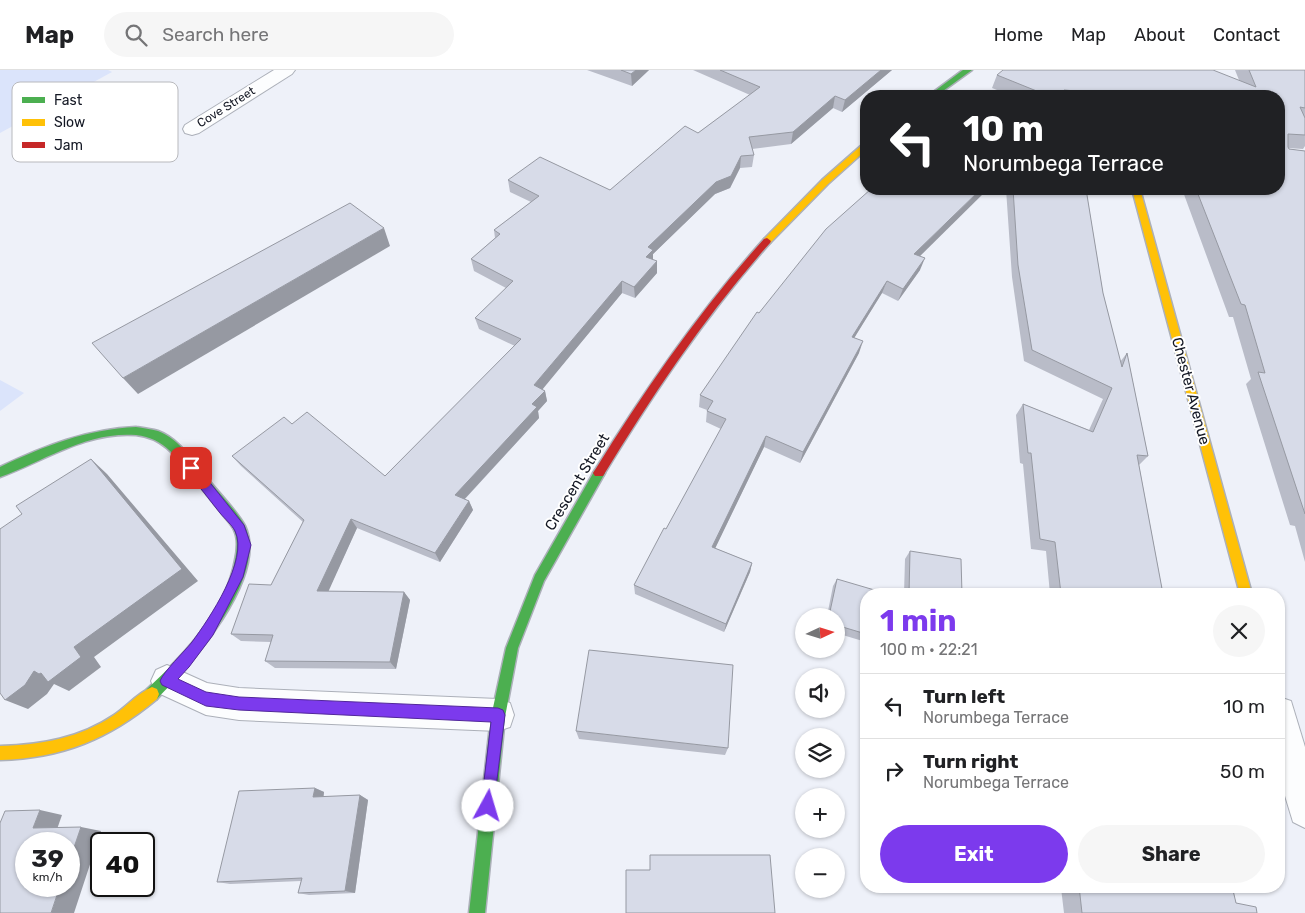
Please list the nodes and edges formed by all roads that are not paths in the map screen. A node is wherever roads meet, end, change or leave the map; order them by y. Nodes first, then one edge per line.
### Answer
1 (286, 70) edge
2 (968, 70) edge
3 (940, 90) edge
4 (192, 129) dead end
5 (860, 151) edge
6 (1138, 195) edge
7 (0, 472) edge
8 (1244, 588) edge
9 (167, 681) junction
10 (498, 715) junction
11 (1285, 735) edge
12 (0, 754) edge
13 (1305, 810) edge
14 (477, 913) edge

1 - 4 street, Cove Street
2 - 3 street
5 - 10 street, Crescent Street
6 - 8 street, Chester Avenue
7 - 9 street
9 - 10 street
9 - 12 street
10 - 14 street, Crescent Street
11 - 13 street

